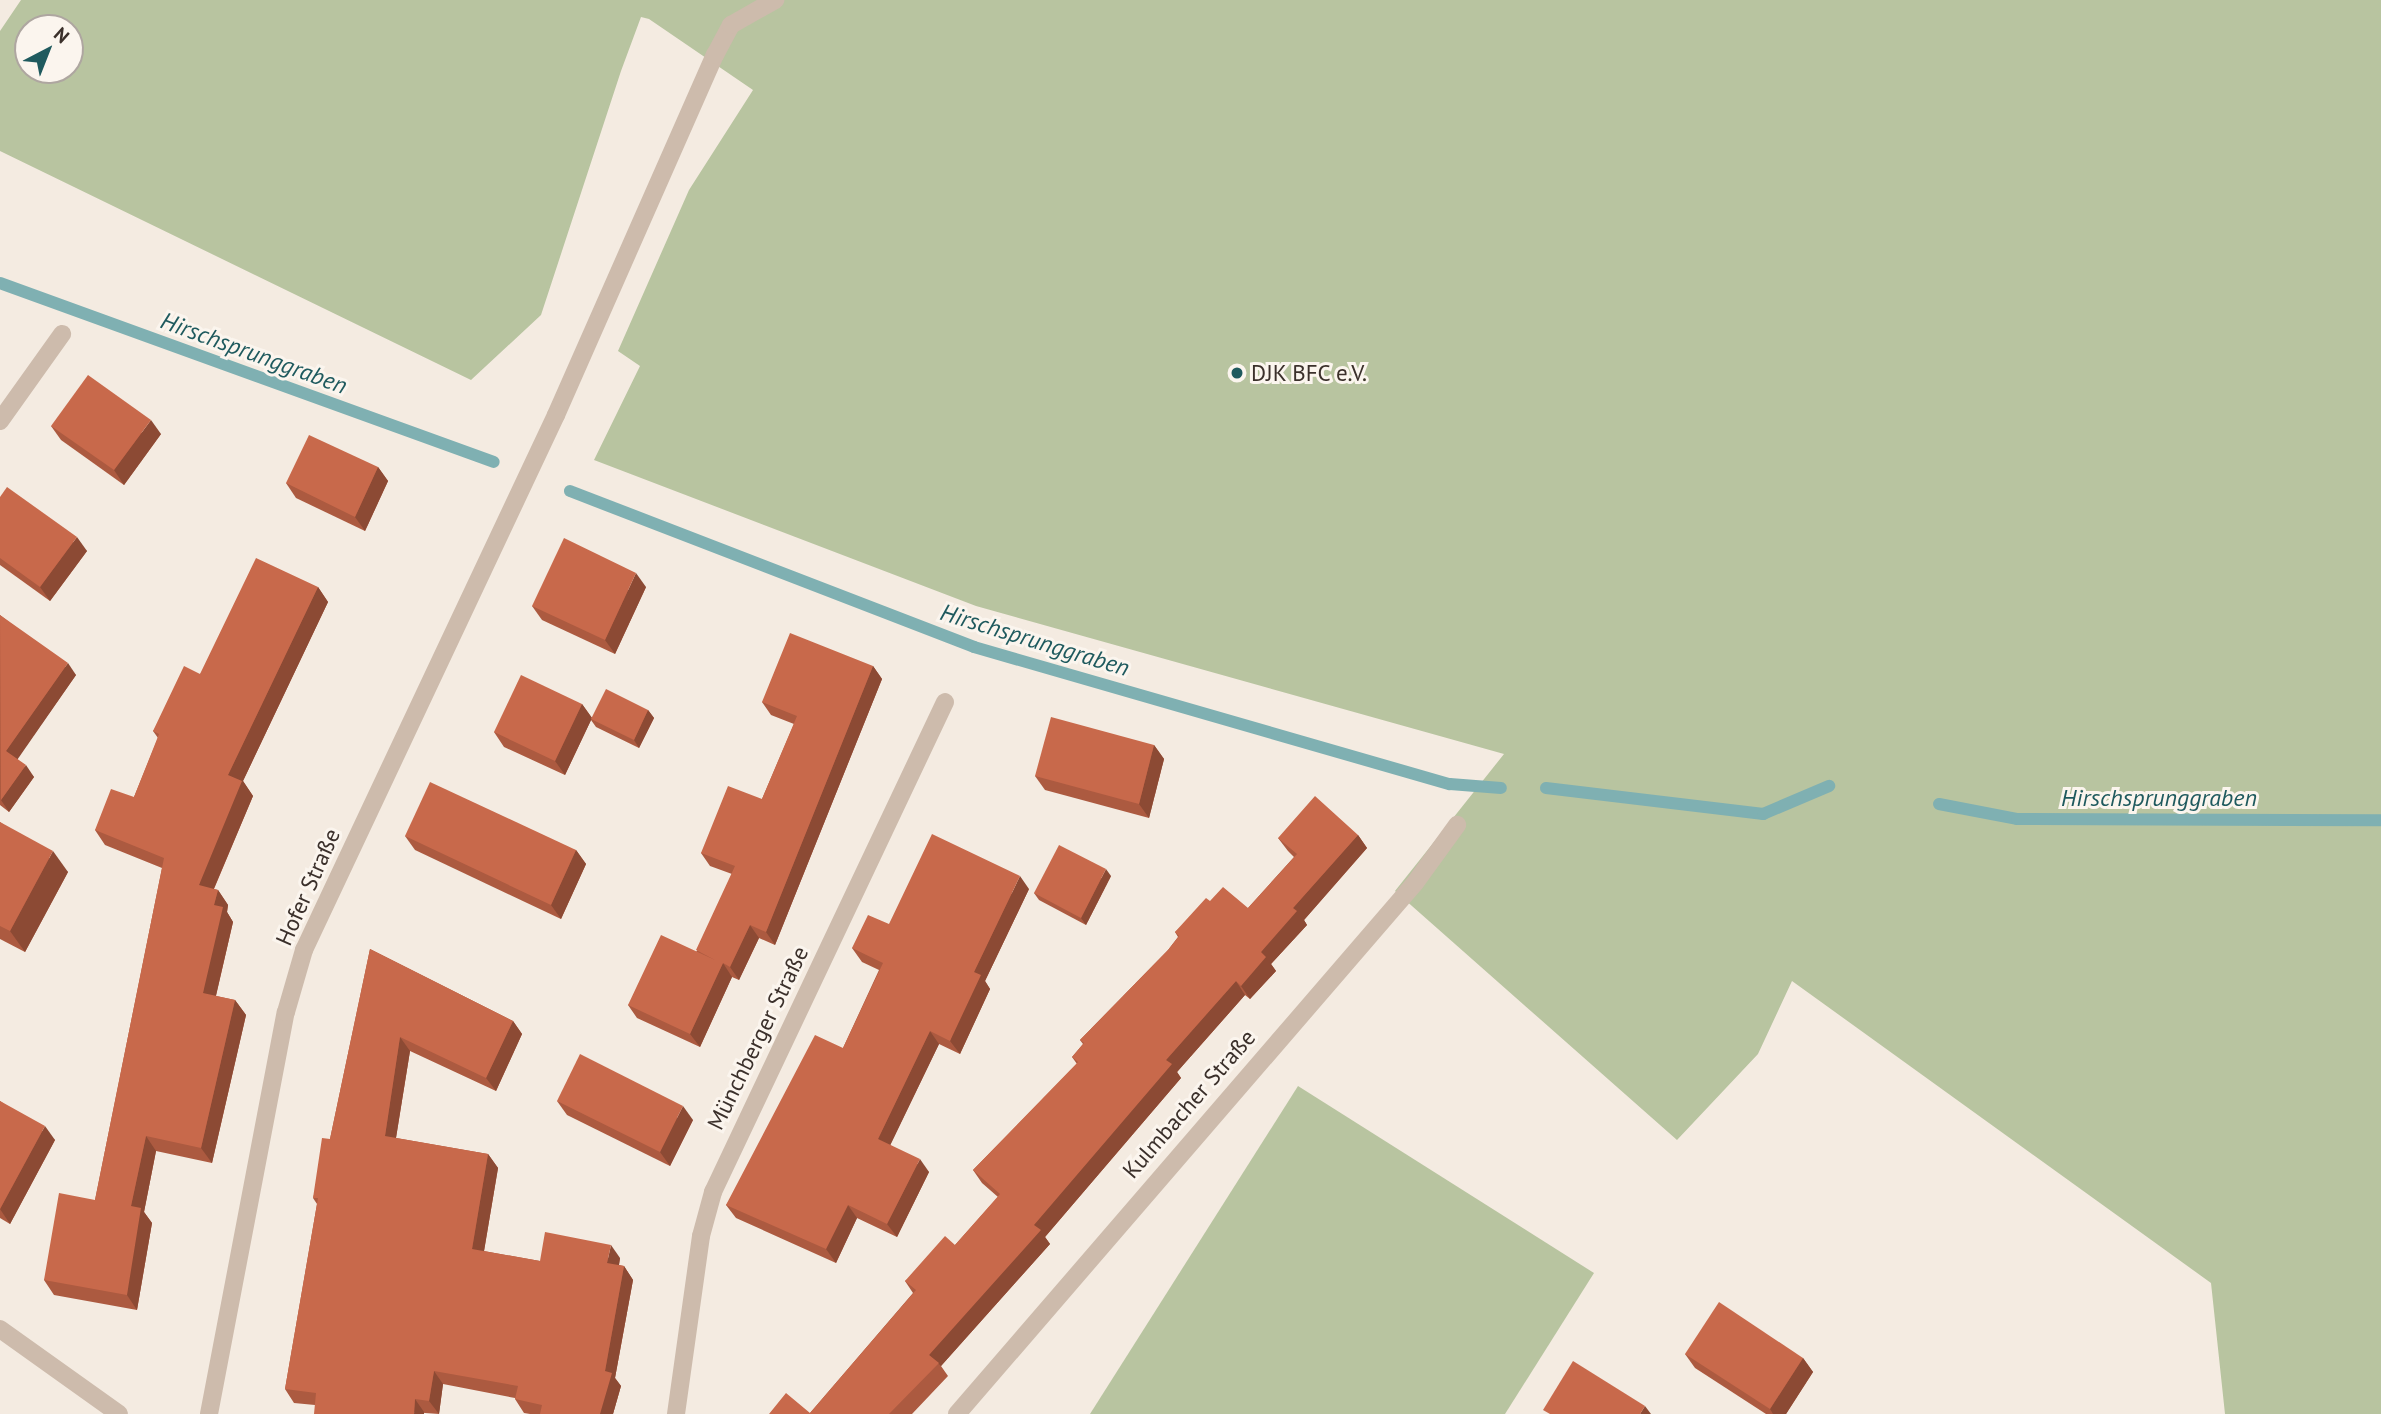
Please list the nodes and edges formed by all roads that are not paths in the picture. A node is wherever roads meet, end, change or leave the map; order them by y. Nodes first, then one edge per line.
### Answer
1 (775, 0) edge
2 (62, 334) dead end
3 (0, 421) edge
4 (945, 702) dead end
5 (1457, 825) dead end
6 (0, 1329) edge
7 (119, 1414) edge
8 (209, 1414) edge
9 (676, 1414) edge
10 (957, 1414) edge

1 - 8 street, Hofer Straße
2 - 3 street
4 - 9 street, Münchberger Straße
5 - 10 street, Kulmbacher Straße
6 - 7 street

